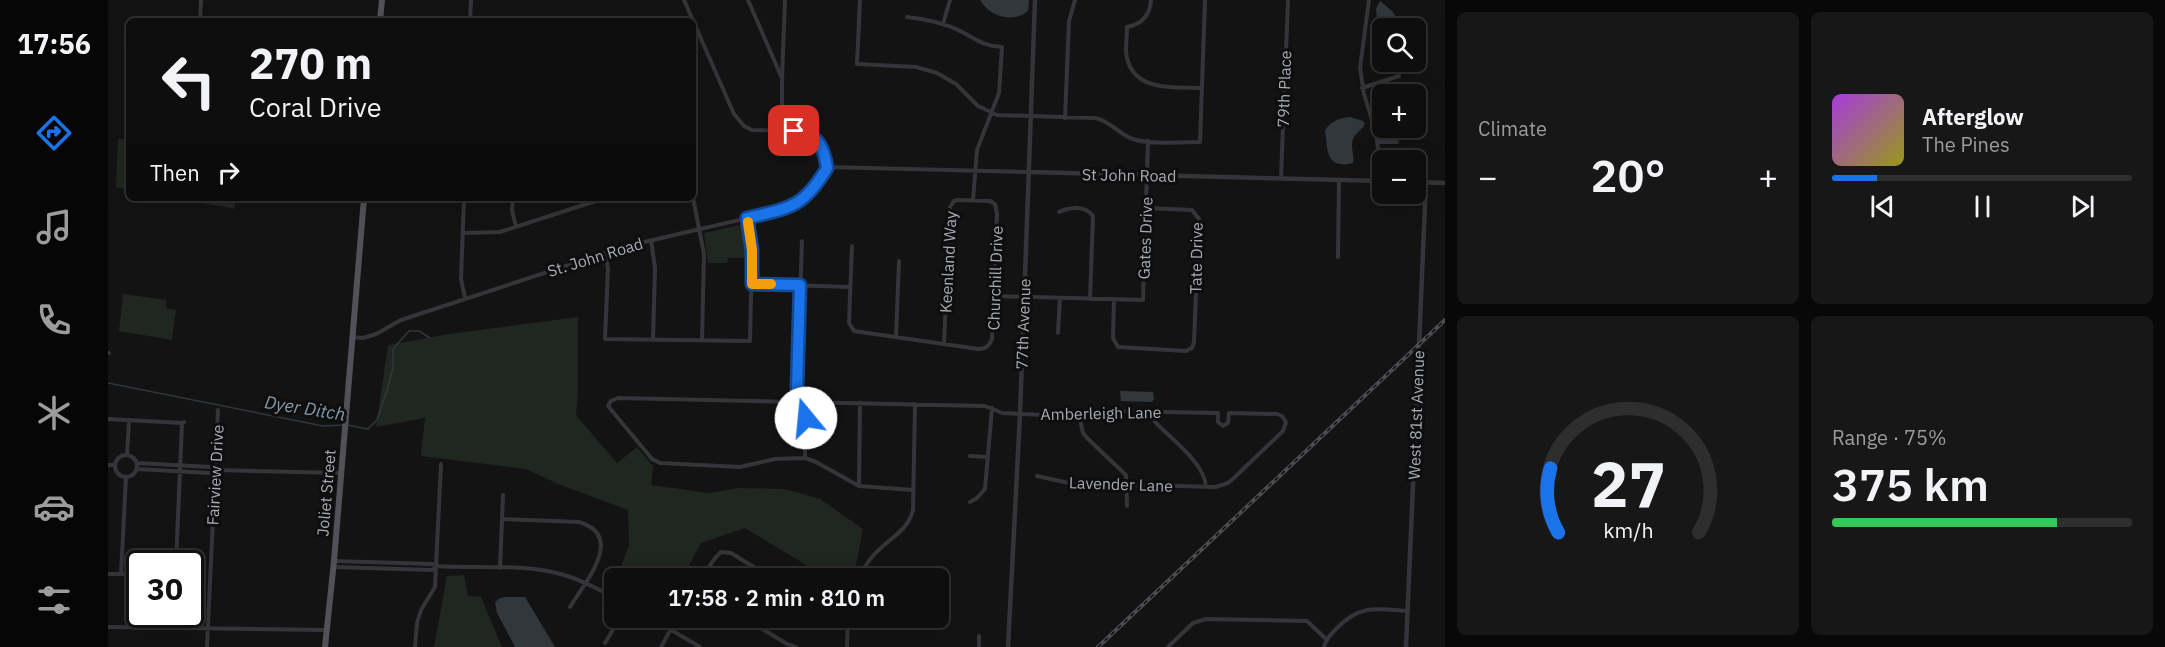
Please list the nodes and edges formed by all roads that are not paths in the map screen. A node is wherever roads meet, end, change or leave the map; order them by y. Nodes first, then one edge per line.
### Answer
1 (201, 0) edge
2 (382, 0) edge
3 (471, 0) edge
4 (684, 0) edge
5 (747, 0) edge
6 (785, 0) edge
7 (860, 0) edge
8 (950, 0) edge
9 (1035, 0) edge
10 (1075, 0) edge
11 (1151, 0) edge
12 (1205, 0) edge
13 (1287, 0) edge
14 (1369, 0) edge
15 (907, 17) dead end
16 (200, 18) edge
17 (380, 18) edge
18 (470, 18) edge
19 (692, 18) edge
20 (943, 24) junction
21 (696, 27) edge
22 (1399, 76) dead end
23 (782, 79) junction
24 (1362, 87) junction
25 (1202, 88) junction
26 (991, 113) junction
27 (1031, 117) junction
28 (1065, 118) junction
29 (782, 130) junction
30 (1148, 141) junction
31 (1378, 142) junction
32 (1397, 142) dead end
33 (1377, 150) edge
34 (827, 168) junction
35 (974, 171) junction
36 (1029, 172) junction
37 (1147, 176) junction
38 (1281, 178) junction
39 (1340, 180) junction
40 (1372, 181) edge
41 (1426, 182) edge
42 (1445, 183) edge
43 (973, 200) junction
44 (364, 201) edge
45 (464, 201) edge
46 (513, 201) edge
47 (596, 201) edge
48 (693, 201) edge
49 (1425, 204) edge
50 (1146, 208) junction
51 (1059, 212) dead end
52 (747, 218) junction
53 (516, 227) junction
54 (700, 228) junction
55 (463, 233) junction
56 (651, 240) junction
57 (802, 241) dead end
58 (852, 246) dead end
59 (605, 253) junction
60 (1338, 257) dead end
61 (900, 261) dead end
62 (752, 284) junction
63 (800, 285) junction
64 (850, 287) junction
65 (994, 296) junction
66 (1024, 297) junction
67 (465, 298) junction
68 (1060, 298) junction
69 (1090, 299) junction
70 (1114, 300) junction
71 (1058, 333) dead end
72 (352, 337) junction
73 (896, 338) junction
74 (653, 339) junction
75 (702, 340) junction
76 (944, 344) junction
77 (801, 402) junction
78 (860, 403) junction
79 (915, 404) junction
80 (992, 408) junction
81 (218, 410) dead end
82 (1154, 412) junction
83 (1218, 413) junction
84 (1229, 413) junction
85 (1020, 414) junction
86 (1277, 414) joint
87 (1079, 415) junction
88 (108, 419) edge
89 (129, 420) junction
90 (127, 455) junction
91 (970, 456) dead end
92 (988, 457) junction
93 (804, 458) junction
94 (441, 464) dead end
95 (108, 465) edge
96 (115, 465) junction
97 (137, 466) junction
98 (180, 466) junction
99 (215, 470) junction
100 (180, 471) junction
101 (341, 473) junction
102 (1036, 476) dead end
103 (126, 477) junction
104 (1127, 485) junction
105 (859, 486) junction
106 (1206, 487) junction
107 (913, 490) junction
108 (503, 495) dead end
109 (970, 502) dead end
110 (1127, 506) dead end
111 (503, 519) junction
112 (177, 550) edge
113 (334, 564) junction
114 (437, 566) junction
115 (500, 568) junction
116 (708, 568) edge
117 (755, 568) edge
118 (865, 568) edge
119 (108, 574) edge
120 (121, 574) junction
121 (126, 574) edge
122 (585, 582) junction
123 (604, 592) edge
124 (570, 607) dead end
125 (1408, 611) junction
126 (108, 627) edge
127 (614, 628) edge
128 (761, 628) edge
129 (848, 628) edge
130 (208, 629) junction
131 (670, 629) joint
132 (327, 630) junction
133 (979, 636) dead end
134 (1326, 639) junction
135 (605, 643) dead end
136 (207, 647) edge
137 (325, 647) edge
138 (416, 647) edge
139 (661, 647) edge
140 (700, 647) edge
141 (796, 647) edge
142 (847, 647) edge
143 (979, 647) edge
144 (1008, 647) edge
145 (1168, 647) edge
146 (1324, 647) edge
147 (1406, 647) edge

1 - 16 street
2 - 17 main road
3 - 18 street
4 - 19 street
5 - 23 street
6 - 23 street
7 - 26 street
8 - 20 street
9 - 27 street, 77th Avenue
10 - 28 street
11 - 25 street
12 - 25 street
13 - 38 street, 79th Place
14 - 24 street
15 - 20 street
20 - 26 street
21 - 29 street
22 - 24 street
23 - 29 street
24 - 31 street
25 - 30 street
26 - 27 street
26 - 35 street
27 - 28 street
27 - 36 street, 77th Avenue
28 - 30 street
29 - 34 street
30 - 37 street, Gates Drive
31 - 32 street
31 - 33 street
34 - 35 street
34 - 52 street, St. John Road
35 - 36 street
35 - 43 street
36 - 37 street, St John Road
36 - 66 street, 77th Avenue
37 - 38 street, St John Road
37 - 50 street, Gates Drive
38 - 39 street, St John Road
39 - 40 street, St John Road
39 - 60 street
41 - 42 street
43 - 65 street, Churchill Drive
43 - 76 street, Keenland Way
44 - 72 main road, Joliet Street
45 - 55 street
46 - 53 street
47 - 53 street
48 - 54 street
49 - 125 street, West 81st Avenue
50 - 70 street, Gates Drive
50 - 70 street, Tate Drive
51 - 69 street
52 - 54 street, St. John Road
52 - 62 street
53 - 55 street
54 - 56 street, St. John Road
54 - 75 street
55 - 67 street
56 - 59 street, St. John Road
56 - 74 street
57 - 63 street
58 - 64 street
59 - 67 street, St. John Road
59 - 74 street
61 - 73 street
62 - 63 street
62 - 75 street
63 - 64 street
63 - 77 street
64 - 73 street
65 - 66 street
65 - 76 street, Churchill Drive
66 - 68 street
66 - 85 street, 77th Avenue
67 - 72 street, St. John Road
68 - 69 street
68 - 71 street
69 - 70 street
72 - 101 main road, Joliet Street
73 - 76 street
74 - 75 street
77 - 78 street, Amberleigh Lane
77 - 93 street
77 - 93 street, Amberleigh Lane
78 - 79 street, Amberleigh Lane
78 - 105 street
79 - 80 street, Amberleigh Lane
79 - 107 street
80 - 85 street, Amberleigh Lane
80 - 92 street
81 - 99 street, Fairview Drive
82 - 83 street, Amberleigh Lane
82 - 87 street, Amberleigh Lane
82 - 106 street
83 - 84 street, Amberleigh Lane
83 - 84 street, Amberleigh Lane
84 - 86 street, Amberleigh Lane
85 - 87 street, Amberleigh Lane
85 - 144 street, 77th Avenue
86 - 106 street, Lavender Lane
87 - 104 street
88 - 89 street
89 - 90 street
89 - 98 street
90 - 96 street
90 - 97 street
91 - 92 street
92 - 109 street
93 - 105 street
94 - 114 street
95 - 96 street
96 - 103 street
97 - 98 street
97 - 100 street
97 - 103 street
98 - 99 street
98 - 100 street
99 - 100 street
99 - 101 street
99 - 130 street, Fairview Drive
100 - 112 street
101 - 113 main road, Joliet Street
102 - 104 street, Lavender Lane
103 - 120 street
104 - 106 street, Lavender Lane
104 - 110 street
105 - 107 street
107 - 118 street
108 - 111 street
111 - 115 street
111 - 122 street
113 - 114 street
113 - 132 main road, Joliet Street
114 - 115 street
114 - 138 street
115 - 122 street
116 - 117 street
119 - 120 street
120 - 121 street
122 - 123 street
122 - 124 street
125 - 134 street
125 - 147 street, West 81st Avenue
126 - 130 street
127 - 135 street
128 - 141 street
129 - 142 street
130 - 132 street
130 - 136 street, Fairview Drive
131 - 139 street
131 - 140 street
132 - 137 main road, Joliet Street
133 - 143 street
134 - 145 street
134 - 146 street

